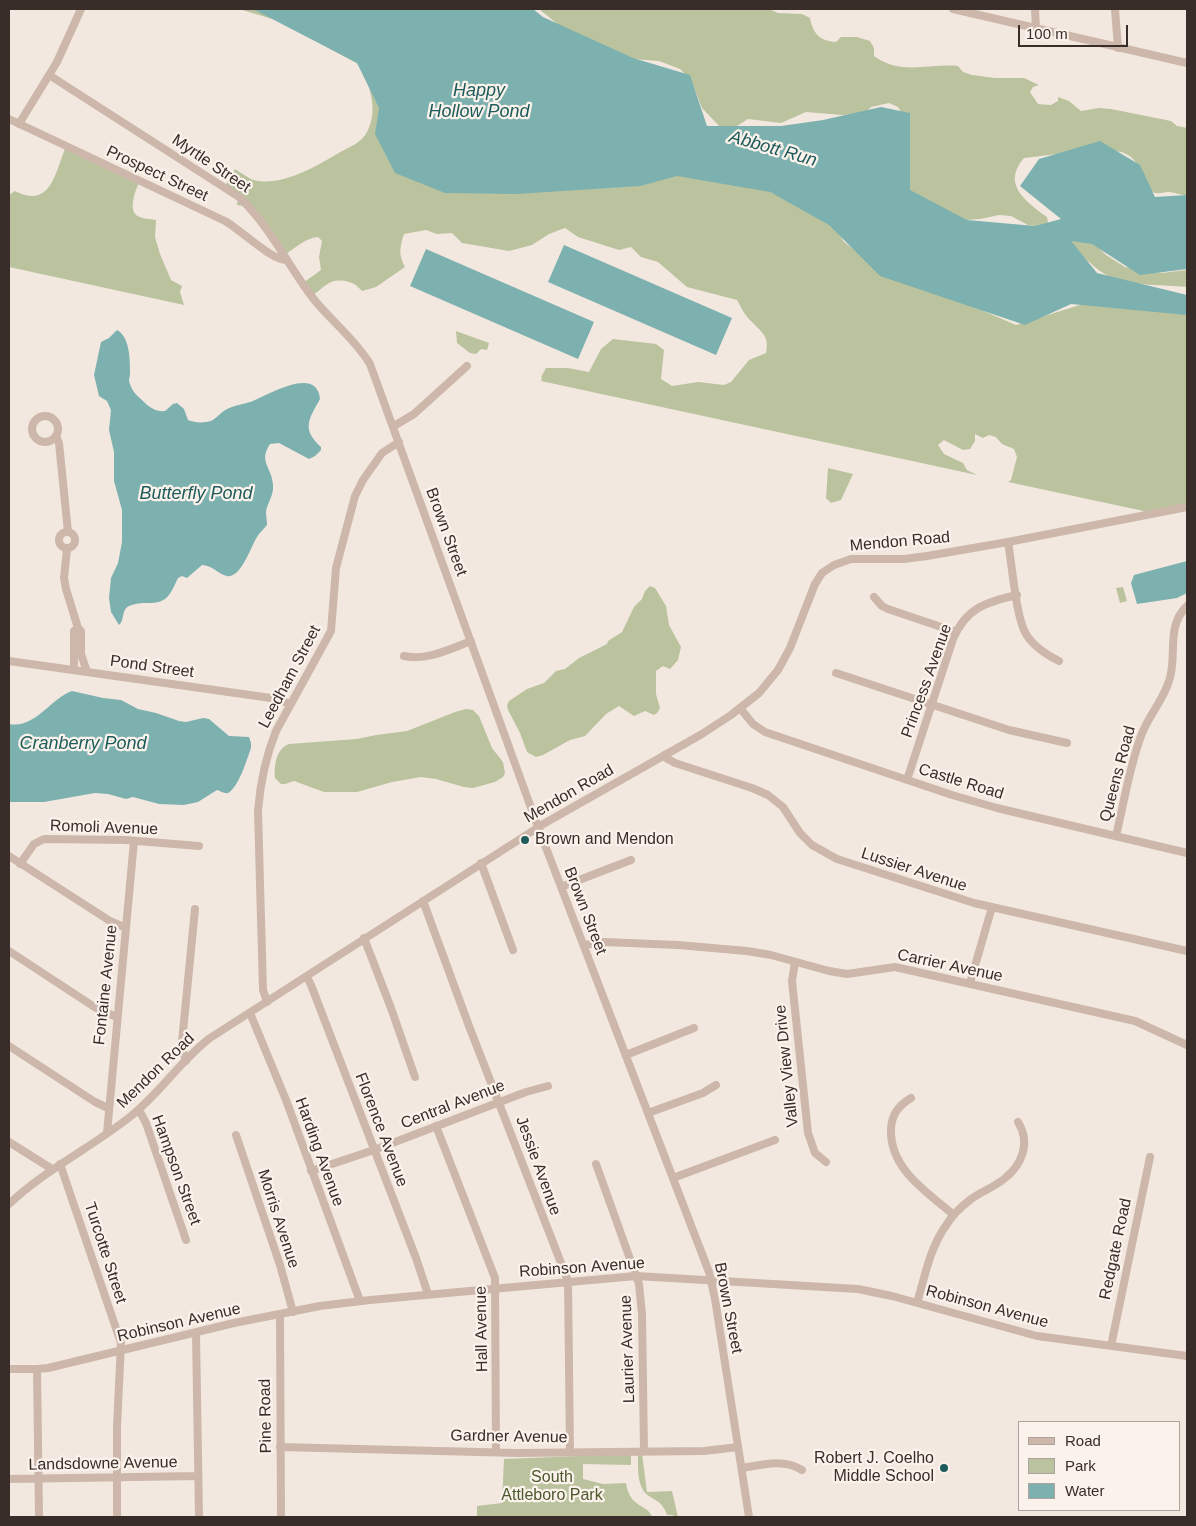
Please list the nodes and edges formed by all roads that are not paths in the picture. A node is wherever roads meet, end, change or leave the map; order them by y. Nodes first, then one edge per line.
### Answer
1 (81, 9) edge
2 (953, 9) edge
3 (1035, 9) edge
4 (1115, 9) edge
5 (1036, 28) junction
6 (1118, 48) junction
7 (1187, 63) edge
8 (49, 76) junction
9 (9, 119) edge
10 (18, 124) junction
11 (288, 260) junction
12 (344, 332) joint
13 (467, 366) dead end
14 (394, 426) junction
15 (56, 436) dead end
16 (399, 442) junction
17 (1187, 507) edge
18 (68, 532) junction
19 (1008, 542) junction
20 (67, 549) junction
21 (1016, 595) junction
22 (874, 598) dead end
23 (1187, 606) edge
24 (78, 628) junction
25 (956, 632) junction
26 (471, 641) junction
27 (404, 656) dead end
28 (9, 661) edge
29 (1059, 661) dead end
30 (74, 670) junction
31 (87, 672) junction
32 (836, 673) dead end
33 (291, 704) junction
34 (932, 705) junction
35 (740, 708) junction
36 (1067, 744) dead end
37 (664, 755) junction
38 (907, 780) junction
39 (538, 827) junction
40 (1116, 836) junction
41 (134, 840) junction
42 (199, 846) dead end
43 (1187, 853) edge
44 (9, 856) edge
45 (631, 860) dead end
46 (481, 863) junction
47 (20, 864) junction
48 (561, 887) junction
49 (423, 900) junction
50 (992, 907) junction
51 (195, 909) dead end
52 (126, 928) junction
53 (364, 938) junction
54 (584, 946) junction
55 (513, 950) dead end
56 (9, 951) edge
57 (1187, 951) edge
58 (795, 962) junction
59 (306, 977) junction
60 (970, 983) junction
61 (267, 1002) junction
62 (250, 1013) junction
63 (117, 1017) junction
64 (694, 1028) dead end
65 (1187, 1045) edge
66 (9, 1046) edge
67 (626, 1055) junction
68 (186, 1061) junction
69 (415, 1077) dead end
70 (548, 1086) dead end
71 (716, 1086) dead end
72 (911, 1098) dead end
73 (500, 1102) junction
74 (108, 1108) junction
75 (139, 1110) junction
76 (648, 1113) junction
77 (1018, 1122) dead end
78 (436, 1126) junction
79 (106, 1133) junction
80 (236, 1135) dead end
81 (775, 1140) dead end
82 (9, 1142) edge
83 (374, 1150) junction
84 (1150, 1157) dead end
85 (826, 1162) dead end
86 (60, 1164) junction
87 (596, 1164) dead end
88 (52, 1169) junction
89 (311, 1171) junction
90 (673, 1178) junction
91 (9, 1204) edge
92 (954, 1215) junction
93 (186, 1240) dead end
94 (636, 1276) junction
95 (711, 1280) junction
96 (568, 1281) junction
97 (496, 1288) junction
98 (428, 1294) junction
99 (360, 1301) junction
100 (917, 1303) junction
101 (293, 1312) junction
102 (280, 1314) junction
103 (196, 1333) junction
104 (1111, 1346) junction
105 (120, 1351) junction
106 (1187, 1356) edge
107 (9, 1369) edge
108 (37, 1370) junction
109 (280, 1447) junction
110 (738, 1447) junction
111 (644, 1451) junction
112 (496, 1452) junction
113 (570, 1452) junction
114 (742, 1468) junction
115 (802, 1470) dead end
116 (198, 1476) junction
117 (117, 1478) junction
118 (9, 1479) edge
119 (39, 1479) junction
120 (39, 1517) edge
121 (117, 1517) edge
122 (199, 1517) edge
123 (281, 1517) edge
124 (749, 1517) edge

1 - 8 street
2 - 5 street
3 - 5 street
4 - 6 street
5 - 6 street
6 - 7 street
8 - 10 street
8 - 11 street, Myrtle Street
9 - 10 street, Prospect Street
10 - 11 street, Prospect Street
11 - 12 street, Myrtle Street
12 - 14 street, Brown Street
13 - 14 street
14 - 16 street, Brown Street
15 - 18 street
16 - 26 street, Brown Street
16 - 33 street, Leedham Street
17 - 19 street, Mendon Road
18 - 20 street
18 - 20 street
19 - 21 street
19 - 35 street, Mendon Road
20 - 24 street
21 - 25 street, Princess Avenue
21 - 29 street
22 - 25 street
23 - 40 street, Queens Road
24 - 30 street
24 - 31 street
25 - 34 street, Princess Avenue
26 - 27 street
26 - 39 street, Brown Street
28 - 30 street, Pond Street
30 - 31 street, Pond Street
31 - 33 street, Pond Street
32 - 34 street
33 - 61 street, Leedham Street
34 - 36 street
34 - 38 street, Princess Avenue
35 - 37 street, Mendon Road
35 - 38 street, Castle Road
37 - 39 street, Mendon Road
37 - 50 street, Lussier Avenue
38 - 40 street, Castle Road
39 - 46 street, Mendon Road
39 - 48 street, Brown Street
40 - 43 street, Castle Road
41 - 42 street, Romoli Avenue
41 - 47 street, Romoli Avenue
41 - 52 street, Fontaine Avenue
44 - 47 street
45 - 48 street
46 - 49 street, Mendon Road
46 - 55 street
47 - 52 street
48 - 54 street, Brown Street
49 - 53 street, Mendon Road
49 - 73 street, Jessie Avenue
50 - 57 street, Lussier Avenue
50 - 60 street
51 - 68 street
52 - 63 street, Fontaine Avenue
53 - 59 street, Mendon Road
53 - 69 street
54 - 58 street, Carrier Avenue
54 - 67 street, Brown Street
56 - 63 street
58 - 60 street, Carrier Avenue
58 - 85 street, Valley View Drive
59 - 61 street, Mendon Road
59 - 83 street, Florence Avenue
60 - 65 street, Carrier Avenue
61 - 62 street, Mendon Road
62 - 68 street, Mendon Road
62 - 89 street, Harding Avenue
63 - 74 street, Fontaine Avenue
64 - 67 street
66 - 74 street
67 - 76 street, Brown Street
68 - 75 street, Mendon Road
70 - 73 street, Central Avenue
71 - 76 street
72 - 92 street
73 - 78 street, Central Avenue
73 - 96 street, Jessie Avenue
74 - 79 street, Fontaine Avenue
75 - 79 street, Mendon Road
75 - 93 street, Hampson Street
76 - 90 street, Brown Street
77 - 92 street
78 - 83 street, Central Avenue
78 - 97 street, Hall Avenue
79 - 86 street, Mendon Road
80 - 101 street, Morris Avenue
81 - 90 street
82 - 88 street
83 - 89 street, Central Avenue
83 - 98 street, Florence Avenue
84 - 104 street, Redgate Road
86 - 88 street, Mendon Road
86 - 105 street, Turcotte Street
87 - 94 street, Laurier Avenue
88 - 91 street, Mendon Road
89 - 99 street, Harding Avenue
90 - 95 street, Brown Street
92 - 100 street
94 - 95 street, Robinson Avenue
94 - 96 street, Robinson Avenue
94 - 111 street, Laurier Avenue
95 - 100 street, Robinson Avenue
95 - 110 street, Brown Street
96 - 97 street, Robinson Avenue
96 - 113 street, Jessie Avenue
97 - 98 street, Robinson Avenue
97 - 112 street, Hall Avenue
98 - 99 street, Robinson Avenue
99 - 101 street, Robinson Avenue
100 - 104 street, Robinson Avenue
101 - 102 street, Robinson Avenue
102 - 103 street, Robinson Avenue
102 - 109 street, Pine Road
103 - 105 street, Robinson Avenue
103 - 116 street
104 - 106 street, Robinson Avenue
105 - 108 street, Robinson Avenue
105 - 117 street, Turcotte Street
107 - 108 street, Robinson Avenue
108 - 119 street
109 - 112 street, Gardner Avenue
109 - 123 street, Pine Road
110 - 111 street, Gardner Avenue
110 - 114 street, Brown Street
111 - 113 street, Gardner Avenue
112 - 113 street, Gardner Avenue
114 - 115 street
114 - 124 street, Brown Street
116 - 117 street, Landsdowne Avenue
116 - 122 street
117 - 119 street, Landsdowne Avenue
117 - 121 street, Turcotte Street
118 - 119 street, Landsdowne Avenue
119 - 120 street

